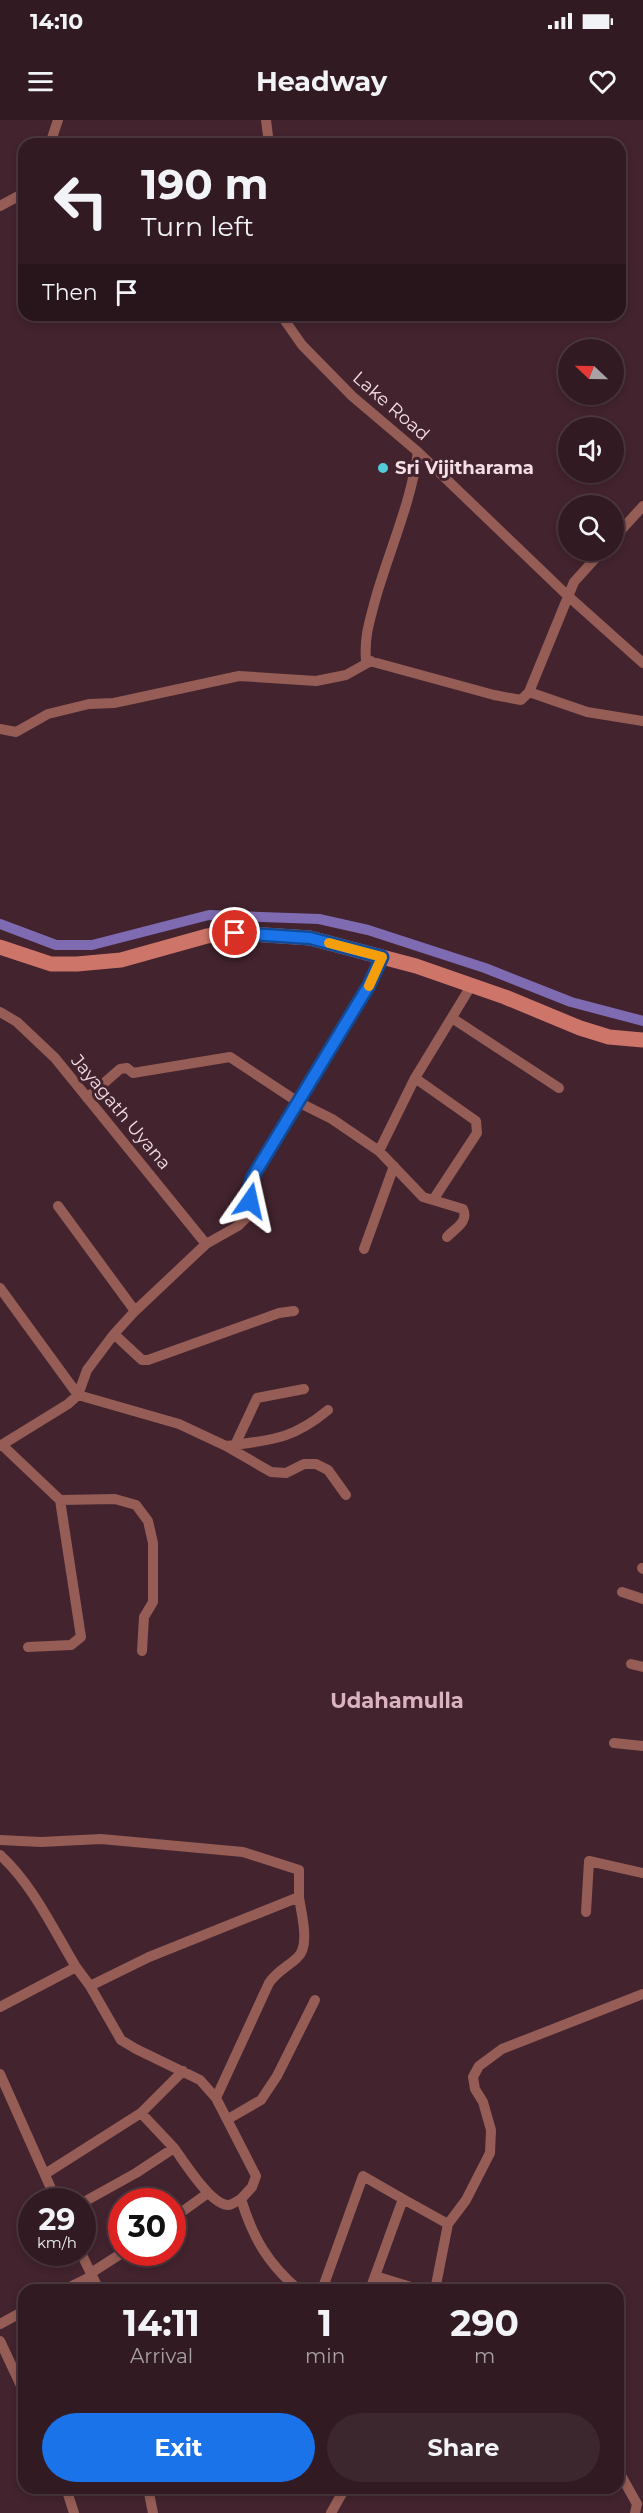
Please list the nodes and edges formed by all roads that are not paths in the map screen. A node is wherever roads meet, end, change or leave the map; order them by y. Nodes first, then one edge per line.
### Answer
1 (58, 120) edge
2 (266, 120) edge
3 (52, 138) edge
4 (268, 138) edge
5 (18, 196) edge
6 (0, 206) edge
7 (285, 321) edge
8 (418, 452) junction
9 (643, 506) edge
10 (624, 527) edge
11 (593, 561) edge
12 (568, 596) junction
13 (371, 661) junction
14 (643, 663) edge
15 (529, 692) junction
16 (643, 720) edge
17 (0, 729) edge
18 (0, 947) edge
19 (382, 957) junction
20 (471, 986) junction
21 (0, 1012) edge
22 (452, 1018) junction
23 (643, 1040) edge
24 (416, 1078) junction
25 (559, 1088) dead end
26 (87, 1098) junction
27 (298, 1102) junction
28 (379, 1150) junction
29 (394, 1166) junction
30 (433, 1200) junction
31 (58, 1206) dead end
32 (447, 1237) dead end
33 (206, 1244) junction
34 (364, 1250) dead end
35 (0, 1288) edge
36 (135, 1311) junction
37 (294, 1311) dead end
38 (114, 1334) junction
39 (304, 1389) dead end
40 (78, 1395) junction
41 (328, 1410) dead end
42 (1, 1445) edge
43 (230, 1445) junction
44 (346, 1495) dead end
45 (60, 1500) junction
46 (622, 1592) dead end
47 (643, 1599) edge
48 (28, 1647) dead end
49 (142, 1651) dead end
50 (631, 1664) dead end
51 (643, 1667) edge
52 (614, 1743) dead end
53 (643, 1746) edge
54 (0, 1840) edge
55 (0, 1855) edge
56 (643, 1873) edge
57 (299, 1897) junction
58 (586, 1912) dead end
59 (76, 1967) junction
60 (90, 1986) junction
61 (643, 1994) edge
62 (315, 2000) dead end
63 (0, 2007) edge
64 (183, 2071) junction
65 (0, 2074) edge
66 (216, 2098) junction
67 (141, 2113) junction
68 (228, 2119) junction
69 (174, 2148) junction
70 (45, 2175) junction
71 (51, 2188) edge
72 (208, 2193) junction
73 (96, 2195) edge
74 (241, 2199) junction
75 (403, 2199) junction
76 (186, 2209) edge
77 (448, 2224) junction
78 (108, 2262) edge
79 (87, 2266) edge
80 (91, 2274) junction
81 (375, 2276) junction
82 (74, 2284) edge
83 (96, 2284) edge
84 (292, 2284) edge
85 (324, 2284) edge
86 (372, 2284) edge
87 (401, 2284) edge
88 (436, 2284) edge
89 (18, 2314) edge
90 (0, 2324) edge
91 (0, 2341) edge
92 (18, 2379) edge
93 (624, 2481) edge
94 (68, 2494) edge
95 (149, 2494) edge
96 (342, 2494) edge
97 (74, 2513) edge
98 (153, 2513) edge
99 (331, 2513) edge
100 (636, 2513) edge

1 - 3 street
2 - 4 street
5 - 6 street
7 - 8 street, Lake Road
8 - 12 street, Lake Road
8 - 13 street
9 - 10 street
11 - 12 street
12 - 14 street, Lake Road
12 - 15 street
13 - 15 street
13 - 17 street
15 - 16 street
18 - 19 main road
19 - 20 main road
19 - 27 street
20 - 22 street
20 - 23 main road
21 - 26 street, Jayagath Uyana
22 - 24 street
22 - 25 street
24 - 28 street
24 - 30 street
26 - 27 street
26 - 33 street, Jayagath Uyana
27 - 28 street
27 - 33 street
28 - 29 street
29 - 30 street
29 - 34 street
30 - 32 street
31 - 36 street
33 - 36 street
35 - 40 street
36 - 38 street
37 - 38 street
38 - 40 street
39 - 43 street
40 - 42 street
40 - 43 street
41 - 43 street
42 - 45 street
43 - 44 street
45 - 48 street
45 - 49 street
46 - 47 street
50 - 51 street
52 - 53 street
54 - 57 street
55 - 59 street
56 - 58 street
57 - 60 street
57 - 66 street
59 - 60 street
59 - 63 street
60 - 64 street
61 - 77 street
62 - 68 street
64 - 66 street
64 - 67 street
65 - 70 street
66 - 68 street
67 - 69 street
67 - 70 street
68 - 74 street
69 - 72 street
69 - 73 street
70 - 71 street
72 - 74 street
72 - 76 street
74 - 84 street
75 - 77 street
75 - 81 street
75 - 85 street
77 - 88 street
78 - 80 street
79 - 80 street
80 - 82 street
80 - 83 street
81 - 86 street
81 - 87 street
89 - 90 street
91 - 92 street
93 - 100 street
94 - 97 street
95 - 98 street
96 - 99 street

